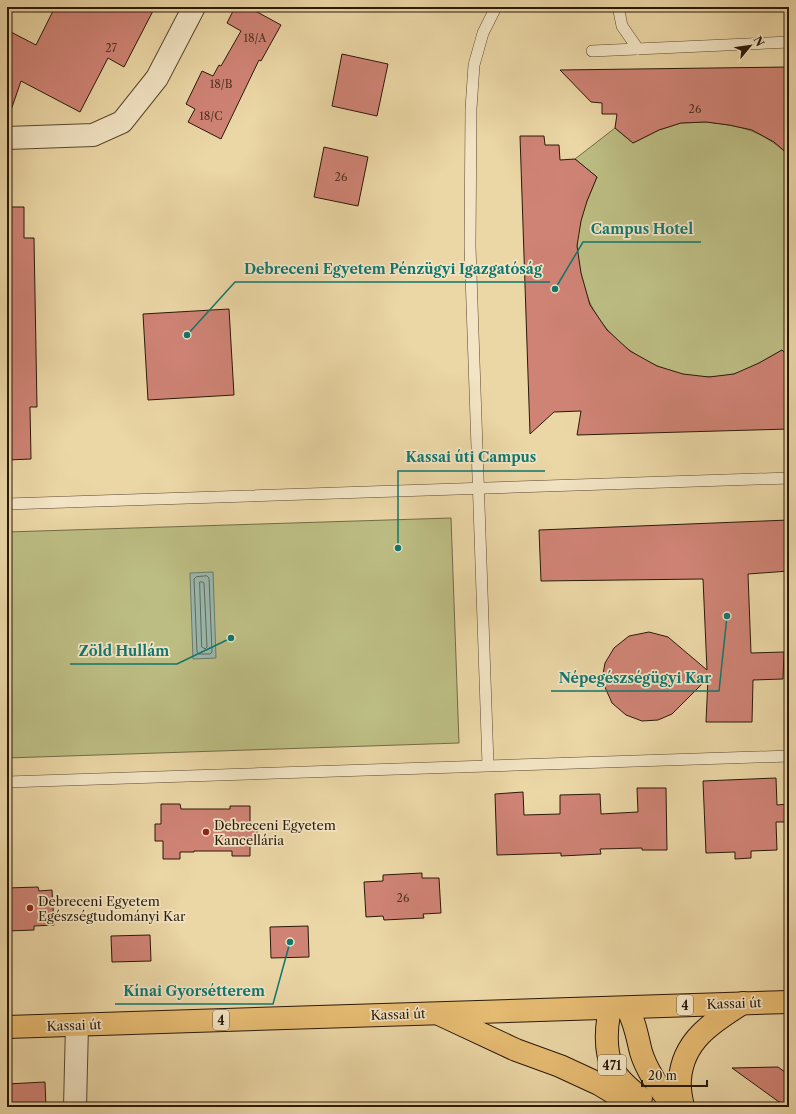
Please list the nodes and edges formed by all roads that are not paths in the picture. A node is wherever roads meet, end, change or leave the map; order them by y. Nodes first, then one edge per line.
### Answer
1 (194, 7) edge
2 (496, 7) edge
3 (619, 11) dead end
4 (789, 42) edge
5 (638, 49) junction
6 (592, 51) dead end
7 (7, 138) edge
8 (789, 478) edge
9 (478, 489) junction
10 (7, 504) edge
11 (789, 756) edge
12 (488, 765) junction
13 (7, 782) edge
14 (789, 1002) edge
15 (743, 1003) junction
16 (619, 1008) junction
17 (436, 1013) junction
18 (77, 1025) junction
19 (7, 1027) edge
20 (75, 1107) edge
21 (637, 1107) edge
22 (652, 1107) edge
23 (674, 1107) edge
24 (683, 1107) edge

1 - 7 street
2 - 9 lane
3 - 5 lane
4 - 5 lane
5 - 6 lane
8 - 9 lane
9 - 10 lane
9 - 12 lane
11 - 12 lane
12 - 13 lane
14 - 15 main road, Kassai út / 4
15 - 16 main road, Kassai út / 4
15 - 24 main road
16 - 17 main road, Kassai út / 4
16 - 22 main road, 471
16 - 23 main road, 471
17 - 18 main road, Kassai út / 4
17 - 21 main road
18 - 19 main road, Kassai út / 4
18 - 20 street

